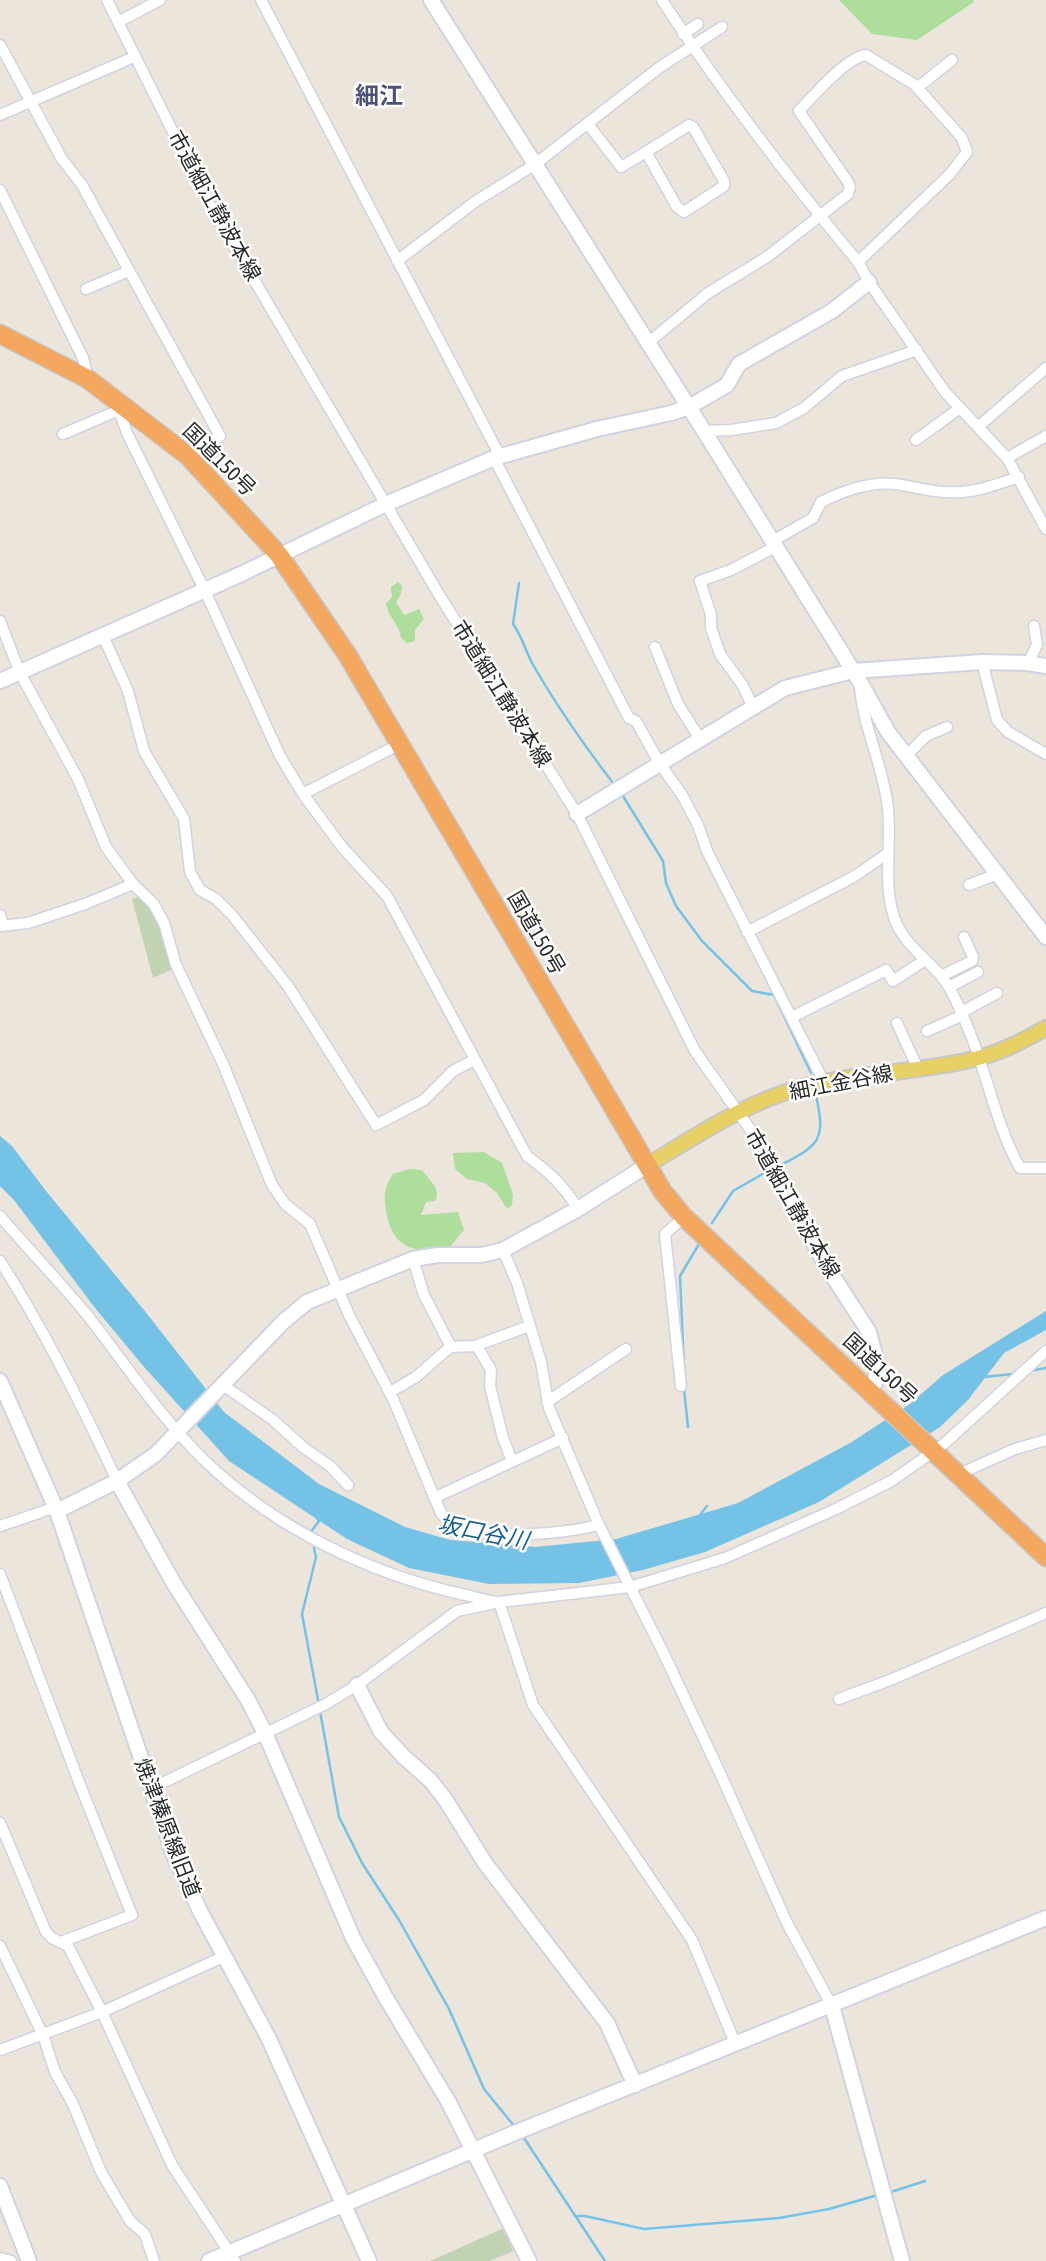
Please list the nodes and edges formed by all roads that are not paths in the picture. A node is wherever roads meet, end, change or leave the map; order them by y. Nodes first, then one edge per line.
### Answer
1 (107, 0) edge
2 (160, 0) edge
3 (261, 0) edge
4 (431, 0) edge
5 (662, 0) edge
6 (117, 22) junction
7 (698, 24) dead end
8 (722, 27) dead end
9 (683, 34) junction
10 (0, 45) edge
11 (692, 46) junction
12 (134, 57) junction
13 (951, 60) dead end
14 (917, 88) junction
15 (30, 100) junction
16 (0, 114) edge
17 (588, 124) junction
18 (646, 152) junction
19 (534, 165) junction
20 (0, 190) edge
21 (820, 216) junction
22 (397, 261) junction
23 (859, 262) junction
24 (129, 271) junction
25 (869, 282) junction
26 (86, 289) dead end
27 (0, 334) edge
28 (648, 343) junction
29 (917, 350) junction
30 (1046, 368) edge
31 (88, 379) junction
32 (118, 405) junction
33 (689, 407) junction
34 (960, 408) junction
35 (978, 426) junction
36 (704, 430) junction
37 (63, 434) dead end
38 (1046, 436) edge
39 (916, 440) dead end
40 (188, 456) junction
41 (497, 457) junction
42 (1007, 458) junction
43 (1019, 477) junction
44 (386, 504) junction
45 (1046, 529) edge
46 (773, 545) junction
47 (279, 555) junction
48 (205, 591) junction
49 (0, 621) edge
50 (1034, 626) dead end
51 (103, 636) junction
52 (655, 646) dead end
53 (982, 662) junction
54 (1028, 663) junction
55 (1046, 666) edge
56 (20, 673) junction
57 (856, 676) junction
58 (0, 681) edge
59 (752, 707) junction
60 (947, 727) dead end
61 (700, 739) junction
62 (400, 744) junction
63 (1046, 754) edge
64 (906, 756) junction
65 (660, 764) junction
66 (303, 794) junction
67 (577, 814) junction
68 (888, 853) junction
69 (997, 874) junction
70 (134, 884) junction
71 (969, 886) dead end
72 (1, 922) edge
73 (747, 932) junction
74 (964, 937) dead end
75 (1046, 937) edge
76 (925, 960) junction
77 (978, 972) dead end
78 (941, 976) junction
79 (949, 986) junction
80 (997, 993) dead end
81 (961, 1014) junction
82 (792, 1017) junction
83 (897, 1023) dead end
84 (1046, 1028) edge
85 (927, 1031) dead end
86 (979, 1058) junction
87 (474, 1060) junction
88 (918, 1069) junction
89 (824, 1082) junction
90 (738, 1111) junction
91 (646, 1167) junction
92 (773, 1168) joint
93 (1046, 1168) edge
94 (578, 1209) junction
95 (0, 1216) edge
96 (684, 1217) junction
97 (503, 1250) junction
98 (413, 1259) junction
99 (0, 1261) edge
100 (338, 1290) junction
101 (528, 1326) junction
102 (477, 1346) junction
103 (451, 1347) junction
104 (626, 1349) dead end
105 (1046, 1351) edge
106 (0, 1381) edge
107 (681, 1386) dead end
108 (222, 1387) junction
109 (871, 1391) junction
110 (390, 1392) junction
111 (547, 1402) junction
112 (177, 1432) junction
113 (563, 1438) junction
114 (1046, 1440) edge
115 (933, 1450) junction
116 (512, 1461) junction
117 (959, 1474) junction
118 (117, 1481) junction
119 (348, 1485) dead end
120 (434, 1498) junction
121 (57, 1509) junction
122 (599, 1525) junction
123 (0, 1526) edge
124 (1046, 1557) edge
125 (0, 1574) edge
126 (629, 1585) junction
127 (499, 1602) junction
128 (1046, 1613) edge
129 (357, 1685) junction
130 (839, 1699) dead end
131 (265, 1733) junction
132 (150, 1788) junction
133 (0, 1823) edge
134 (1046, 1918) edge
135 (61, 1942) junction
136 (0, 1946) edge
137 (225, 1956) junction
138 (832, 2006) junction
139 (102, 2012) junction
140 (43, 2035) junction
141 (736, 2045) junction
142 (0, 2050) edge
143 (635, 2085) junction
144 (472, 2151) junction
145 (0, 2186) edge
146 (344, 2205) junction
147 (233, 2257) edge
148 (0, 2259) edge
149 (10, 2261) edge
150 (29, 2261) edge
151 (154, 2261) edge
152 (209, 2261) edge
153 (369, 2261) edge
154 (529, 2261) edge
155 (902, 2261) edge

1 - 6 street, 市道細江静波本線
2 - 6 street
3 - 22 street
4 - 19 street
5 - 9 street
6 - 12 street, 市道細江静波本線
7 - 9 street
8 - 11 street
9 - 11 street
10 - 15 street
11 - 17 street
11 - 21 street
12 - 15 street
12 - 44 street, 市道細江静波本線
13 - 14 street
14 - 21 street
14 - 23 street
15 - 16 street
15 - 24 street
17 - 18 street
17 - 19 street
18 - 18 street
19 - 22 street
19 - 28 street
20 - 31 street
21 - 23 street
21 - 28 street
22 - 41 street
23 - 25 street
24 - 26 street
24 - 40 street
25 - 29 street
25 - 33 street
27 - 31 highway, 国道150号
28 - 33 street
29 - 34 street
29 - 36 street
30 - 35 street
31 - 32 highway, 国道150号
32 - 37 street
32 - 40 highway, 国道150号
32 - 48 street
33 - 36 street
33 - 41 street
34 - 35 street
34 - 39 street
35 - 42 street
36 - 46 street
38 - 42 street
40 - 47 highway, 国道150号
41 - 44 street
41 - 65 street
42 - 43 street
43 - 45 street
43 - 46 street
44 - 47 street
44 - 67 street, 市道細江静波本線
46 - 57 street
46 - 59 street
47 - 48 street
47 - 62 highway, 国道150号
48 - 51 street
48 - 66 street
49 - 56 street
50 - 54 street
51 - 56 street
51 - 87 street
52 - 61 street
53 - 54 street
53 - 57 street
53 - 63 street
54 - 55 street
56 - 58 street
56 - 70 street
57 - 59 street
57 - 64 street
57 - 68 street
59 - 61 street
60 - 64 street
61 - 65 street
62 - 66 street
62 - 91 highway, 国道150号
64 - 69 street
65 - 67 street
65 - 73 street
66 - 87 street
67 - 90 street, 市道細江静波本線
68 - 73 street
68 - 76 street
69 - 71 street
69 - 75 street
70 - 72 street
70 - 100 street
73 - 82 street
74 - 78 street
76 - 78 street
76 - 82 street
77 - 79 street
78 - 79 street
79 - 81 street
80 - 81 street
81 - 85 street
81 - 86 street
82 - 89 street
83 - 88 street
84 - 86 main road, 細江金谷線
86 - 88 main road, 細江金谷線
86 - 93 street
87 - 94 street
88 - 89 main road, 細江金谷線
89 - 90 main road, 細江金谷線
90 - 91 main road, 細江金谷線
90 - 92 street, 市道細江静波本線
91 - 94 street
91 - 96 highway, 国道150号
92 - 109 street, 市道細江静波本線
94 - 97 street
95 - 112 street
96 - 107 street
96 - 109 highway, 国道150号
97 - 98 street
97 - 101 street
98 - 100 street
98 - 103 street
99 - 118 street
100 - 108 street
100 - 110 street
101 - 102 street
101 - 111 street
102 - 103 street
102 - 116 street
103 - 110 street
104 - 111 street
105 - 115 street
106 - 121 street, 焼津榛原線旧道
108 - 112 street
108 - 119 street
109 - 115 highway, 国道150号
110 - 120 street
111 - 113 street
112 - 118 street
112 - 127 street
113 - 116 street
113 - 122 street
114 - 117 street
115 - 117 highway, 国道150号
115 - 126 street
116 - 120 street
117 - 124 highway, 国道150号
118 - 121 street
118 - 131 street
120 - 122 street
121 - 123 street
121 - 132 street, 焼津榛原線旧道
122 - 126 street
125 - 135 street
126 - 127 street
126 - 138 street
127 - 129 street
127 - 141 street
128 - 130 street
129 - 131 street
129 - 143 street
131 - 132 street
131 - 144 street
132 - 137 street, 焼津榛原線旧道
133 - 135 street
134 - 138 street
135 - 139 street
136 - 140 street
137 - 139 street
137 - 146 street, 焼津榛原線旧道
138 - 141 street
138 - 155 street
139 - 140 street
139 - 147 street
140 - 142 street
140 - 151 street
141 - 143 street
143 - 144 street
144 - 146 street
144 - 154 street
145 - 150 street
146 - 147 street
146 - 153 street, 焼津榛原線旧道
147 - 152 street
148 - 149 street

